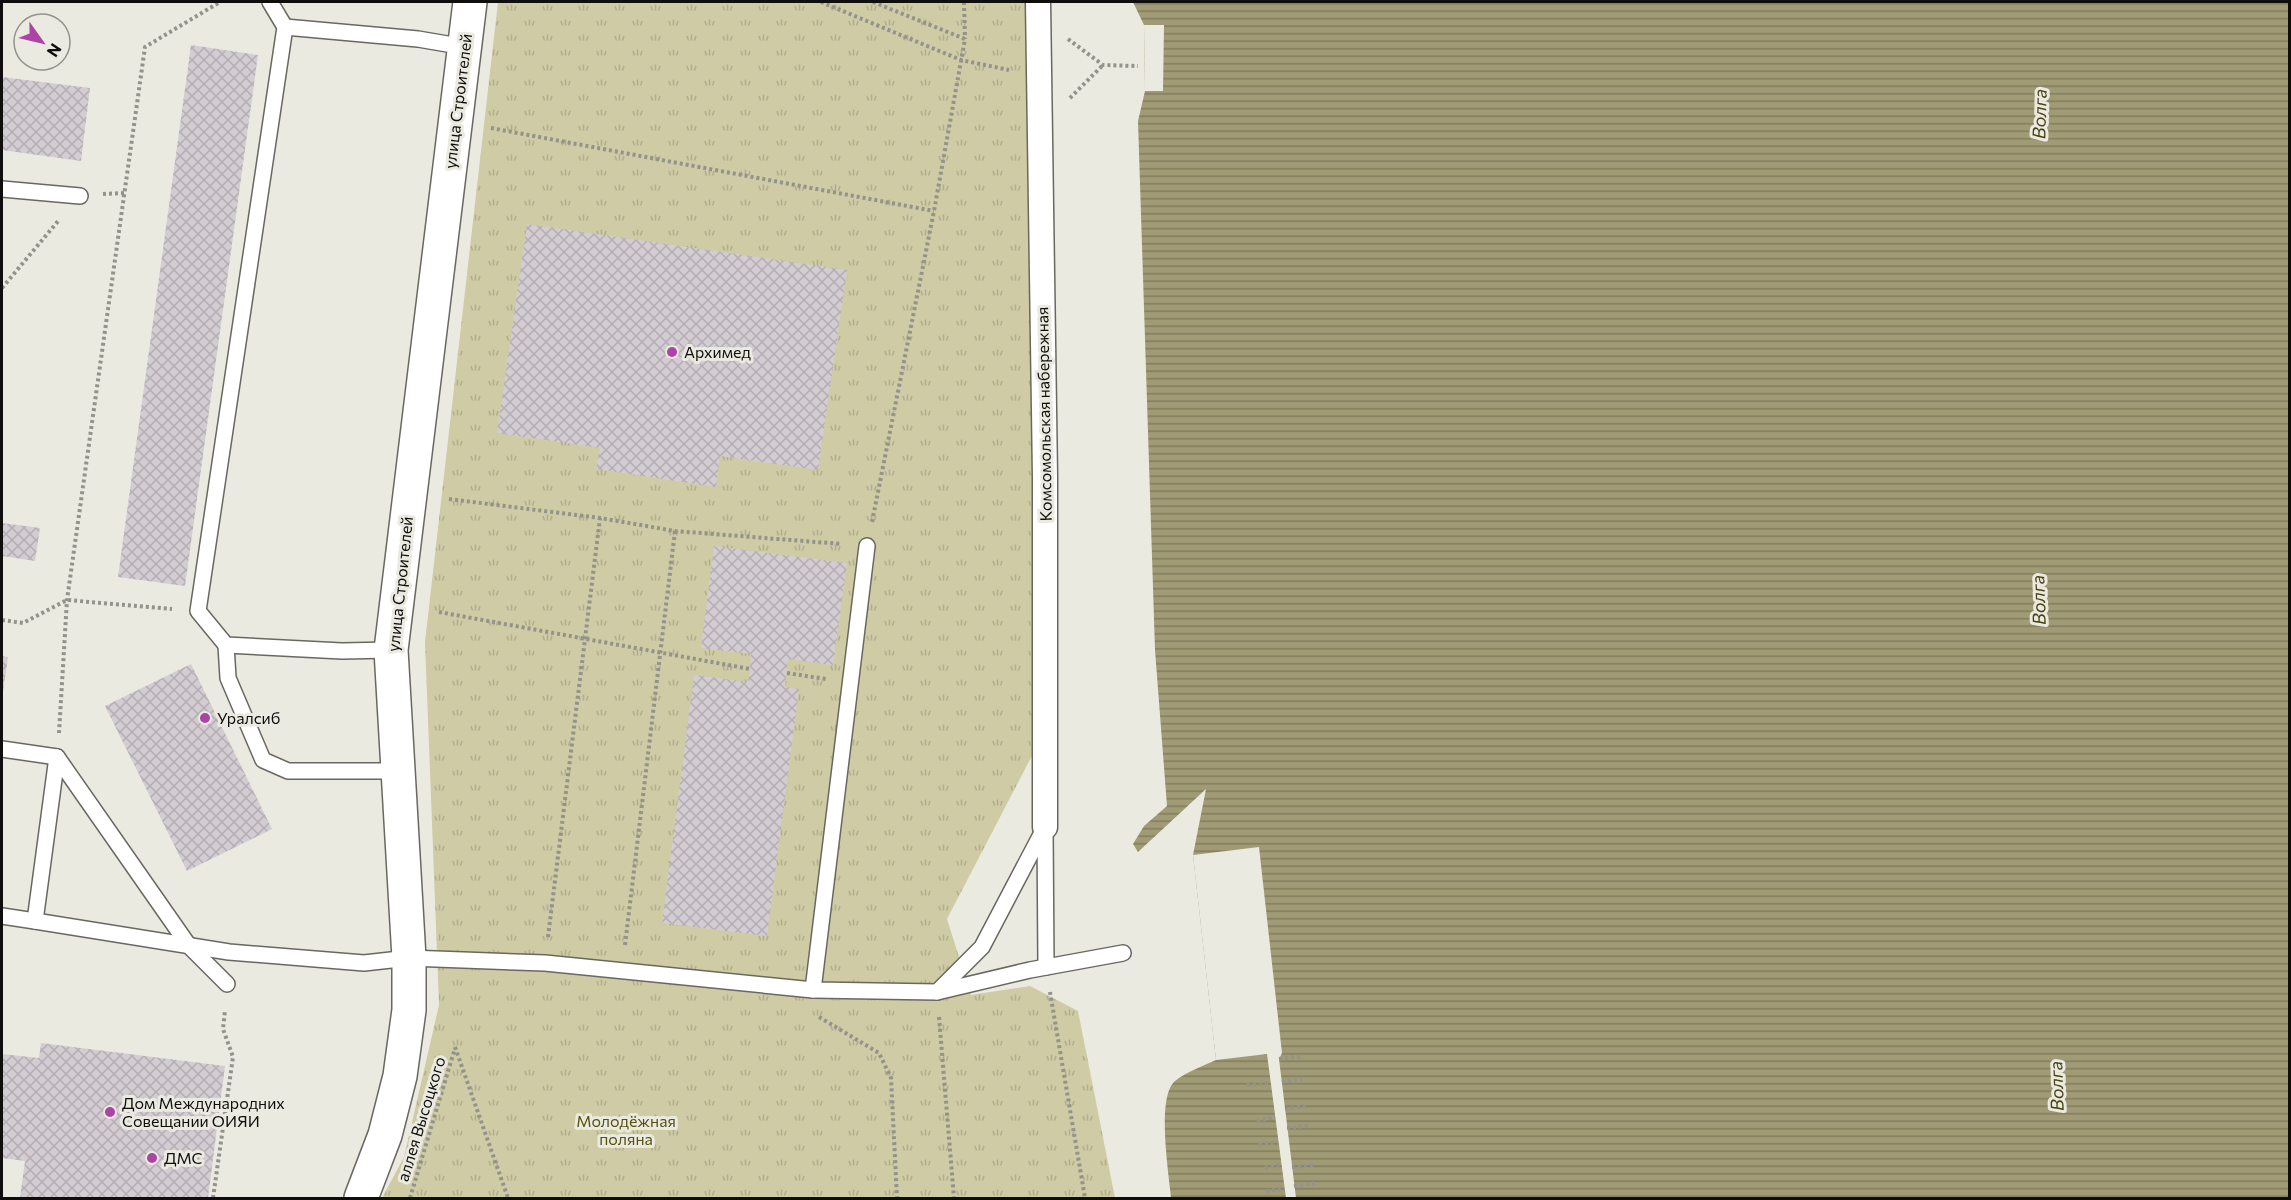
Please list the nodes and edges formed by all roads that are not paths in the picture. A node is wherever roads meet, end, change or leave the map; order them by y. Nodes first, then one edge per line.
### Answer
1 (270, 2) edge
2 (470, 2) edge
3 (1038, 10) edge
4 (285, 27) junction
5 (465, 47) junction
6 (2, 189) edge
7 (80, 195) road end
8 (867, 546) road end
9 (226, 645) junction
10 (391, 650) junction
11 (2, 749) edge
12 (57, 757) junction
13 (399, 771) junction
14 (1044, 827) junction
15 (2, 916) edge
16 (35, 921) junction
17 (189, 946) junction
18 (1123, 953) dead end
19 (409, 958) junction
20 (1046, 967) junction
21 (227, 984) dead end
22 (813, 990) junction
23 (937, 992) junction
24 (361, 1198) edge

1 - 4 lane
2 - 5 street, улица Строителей
3 - 14 street, Комсомольская набережная
4 - 5 lane
4 - 9 lane
5 - 10 street, улица Строителей
6 - 7 lane
8 - 22 lane
9 - 10 lane
9 - 13 lane
10 - 13 street, улица Строителей
11 - 12 lane
12 - 16 lane
12 - 17 lane
13 - 19 street, улица Строителей
14 - 20 lane
14 - 23 lane
15 - 16 lane
16 - 17 lane
17 - 19 lane
17 - 21 lane
18 - 20 lane
19 - 22 lane
19 - 24 street, улица Строителей
20 - 23 lane
22 - 23 lane

